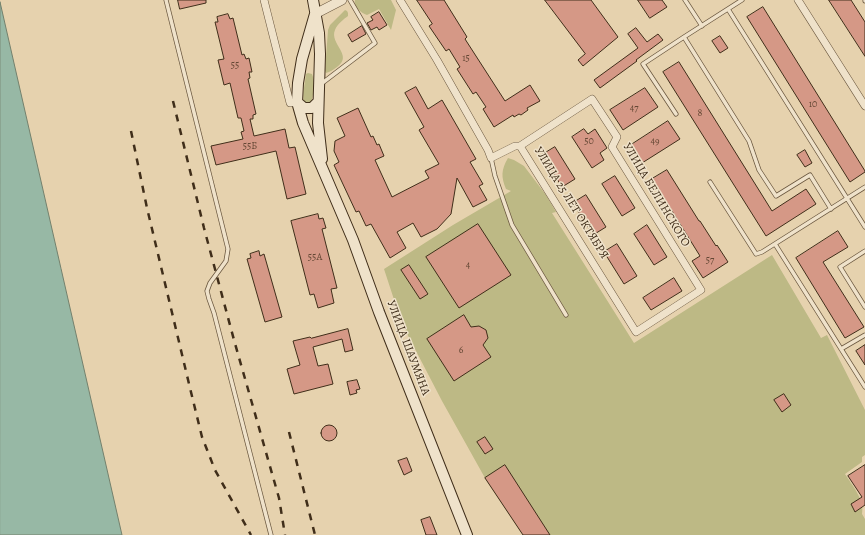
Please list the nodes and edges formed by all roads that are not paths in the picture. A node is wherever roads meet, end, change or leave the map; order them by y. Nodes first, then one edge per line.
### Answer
1 (166, 0) edge
2 (264, 0) edge
3 (313, 0) edge
4 (342, 0) edge
5 (350, 0) edge
6 (400, 0) edge
7 (685, 0) edge
8 (742, 0) edge
9 (798, 0) edge
10 (728, 9) junction
11 (315, 14) junction
12 (702, 26) junction
13 (684, 37) junction
14 (319, 86) junction
15 (297, 102) junction
16 (318, 102) junction
17 (865, 106) edge
18 (676, 114) dead end
19 (520, 146) junction
20 (492, 158) junction
21 (323, 171) junction
22 (710, 182) dead end
23 (865, 187) edge
24 (847, 199) junction
25 (831, 209) junction
26 (865, 228) edge
27 (775, 244) junction
28 (865, 251) edge
29 (865, 308) edge
30 (624, 312) joint
31 (566, 315) dead end
32 (865, 335) edge
33 (841, 349) junction
34 (865, 388) edge
35 (272, 535) edge
36 (468, 535) edge

1 - 35 lane
2 - 15 street
3 - 11 main road
4 - 11 street
5 - 14 lane
6 - 20 street
7 - 12 lane
8 - 10 lane
9 - 17 street
10 - 12 lane
10 - 24 lane
11 - 14 main road, УЛИЦА ШАУМЯНА
11 - 15 main road, УЛИЦА ШАУМЯНА
12 - 13 lane
13 - 18 lane
13 - 25 lane
14 - 16 main road, УЛИЦА ШАУМЯНА
15 - 16 main road
15 - 21 main road, УЛИЦА ШАУМЯНА
16 - 21 main road, УЛИЦА ШАУМЯНА
19 - 20 street, УЛИЦА 25 ЛЕТ ОКТЯБРЯ
19 - 30 street, УЛИЦА 25 ЛЕТ ОКТЯБРЯ
19 - 30 street, УЛИЦА БЕЛИНСКОГО
20 - 31 lane
21 - 36 main road, УЛИЦА ШАУМЯНА
22 - 27 lane
23 - 24 lane
24 - 25 lane
24 - 26 lane
25 - 27 lane
27 - 33 lane
28 - 29 lane
32 - 33 lane
33 - 34 lane

